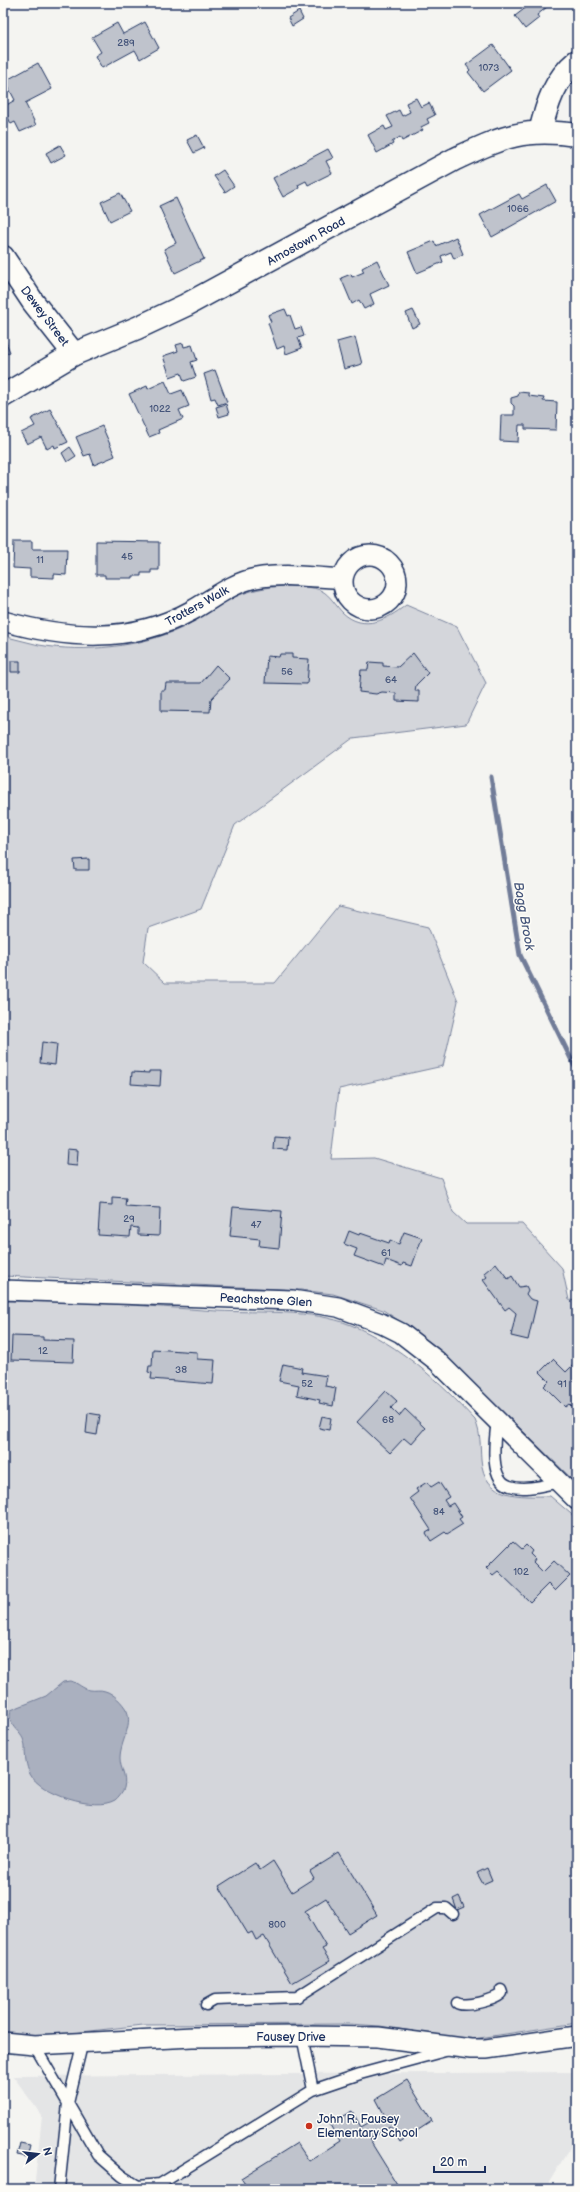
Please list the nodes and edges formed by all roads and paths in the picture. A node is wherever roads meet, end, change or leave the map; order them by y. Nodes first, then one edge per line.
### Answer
1 (577, 62) edge
2 (540, 132) junction
3 (577, 135) edge
4 (3, 258) edge
5 (74, 354) junction
6 (3, 396) edge
7 (343, 579) dead end
8 (3, 621) edge
9 (3, 1290) edge
10 (497, 1420) junction
11 (559, 1482) junction
12 (577, 1500) edge
13 (453, 1914) dead end
14 (501, 1990) dead end
15 (457, 2003) dead end
16 (206, 2004) dead end
17 (302, 2036) junction
18 (577, 2036) edge
19 (83, 2041) junction
20 (3, 2042) edge
21 (34, 2045) junction
22 (456, 2049) junction
23 (313, 2090) junction
24 (68, 2103) junction
25 (151, 2187) edge
26 (59, 2189) edge

1 - 2 main road
2 - 3 main road, Amostown Road
2 - 5 main road, Amostown Road
4 - 5 main road, Dewey Street
5 - 6 main road, Amostown Road
7 - 8 street, Trotters Walk
9 - 10 street, Peachstone Glen
10 - 11 street, Peachstone Glen
10 - 11 lane
11 - 12 street, Peachstone Glen
13 - 16 lane
14 - 15 lane
17 - 19 street, Fausey Drive
17 - 22 street, Fausey Drive
17 - 23 lane
18 - 22 street, Fausey Drive
19 - 21 street, Fausey Drive
19 - 24 lane
20 - 21 street, Fausey Drive
21 - 24 lane
22 - 23 lane
23 - 25 lane
24 - 25 lane
24 - 26 lane

